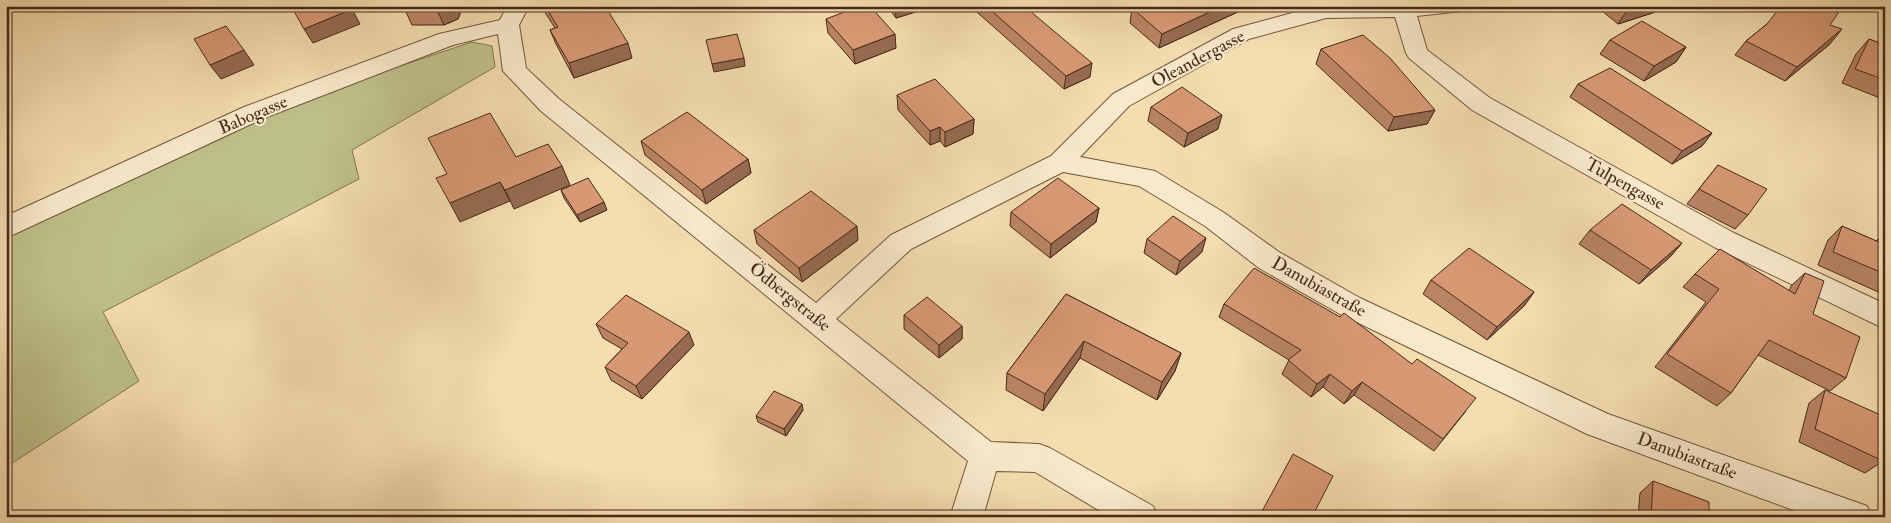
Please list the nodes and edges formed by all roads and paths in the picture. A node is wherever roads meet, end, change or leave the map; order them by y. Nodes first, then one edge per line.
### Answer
1 (1454, 6) edge
2 (1404, 10) junction
3 (513, 16) edge
4 (1060, 162) junction
5 (6, 228) edge
6 (1885, 317) edge
7 (818, 319) junction
8 (985, 456) junction
9 (966, 517) edge
10 (1141, 517) edge
11 (1855, 517) edge

1 - 2 street, Oleandergasse
2 - 4 street, Oleandergasse
2 - 6 street, Tulpengasse
3 - 5 street, Babogasse
3 - 7 street, Ödbergstraße
4 - 7 street
4 - 11 street, Danubiastraße
7 - 8 street, Ödbergstraße
8 - 9 street
8 - 10 street

